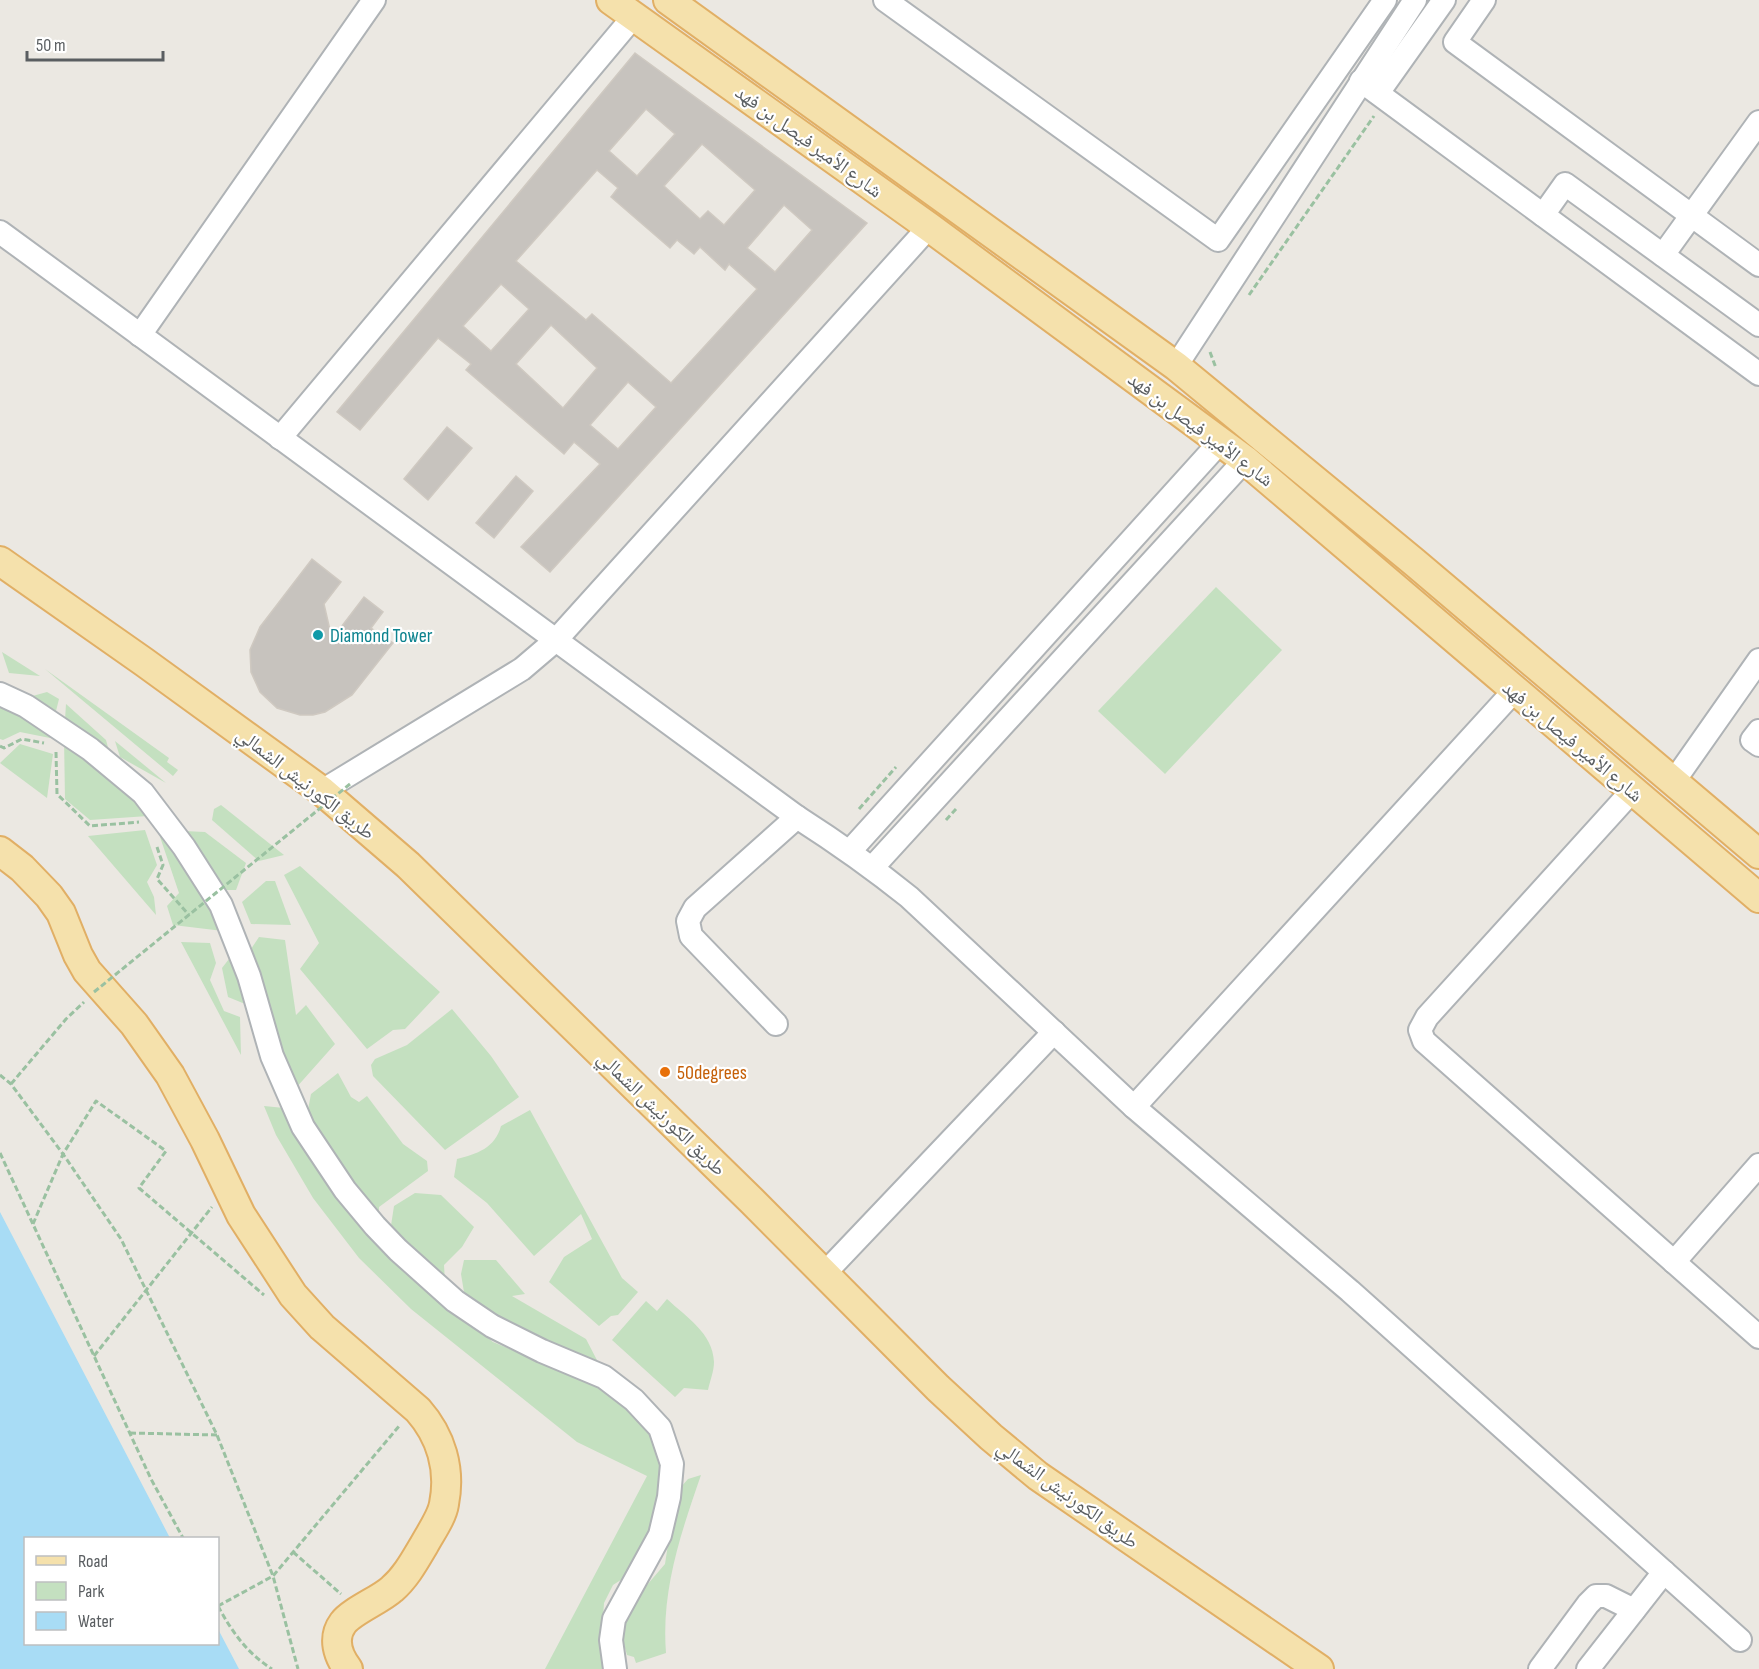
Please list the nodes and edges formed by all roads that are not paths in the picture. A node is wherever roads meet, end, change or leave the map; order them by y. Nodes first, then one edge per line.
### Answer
1 (374, 0) edge
2 (668, 0) edge
3 (885, 0) edge
4 (1384, 0) edge
5 (1415, 0) edge
6 (1444, 0) edge
7 (1484, 0) edge
8 (622, 8) edge
9 (1375, 91) junction
10 (1759, 122) edge
11 (1543, 215) junction
12 (1691, 215) junction
13 (929, 227) junction
14 (0, 232) edge
15 (1663, 255) junction
16 (1759, 265) edge
17 (1759, 325) edge
18 (140, 335) junction
19 (1176, 366) junction
20 (1759, 374) edge
21 (280, 438) junction
22 (1221, 441) junction
23 (1245, 460) junction
24 (0, 561) edge
25 (556, 640) junction
26 (1759, 660) edge
27 (1514, 691) junction
28 (0, 694) edge
29 (1759, 731) edge
30 (1759, 745) edge
31 (1674, 781) junction
32 (322, 791) junction
33 (1632, 791) junction
34 (797, 817) junction
35 (0, 851) edge
36 (850, 852) junction
37 (1759, 854) edge
38 (872, 868) junction
39 (1755, 888) edge
40 (776, 1024) dead end
41 (1054, 1032) junction
42 (1134, 1107) junction
43 (1759, 1165) edge
44 (1674, 1262) junction
45 (824, 1274) junction
46 (1759, 1337) edge
47 (1664, 1572) junction
48 (1634, 1610) junction
49 (1740, 1640) dead end
50 (348, 1669) edge
51 (615, 1669) edge
52 (1319, 1669) edge
53 (1540, 1669) edge
54 (1588, 1669) edge

1 - 18 street
2 - 19 main road, شارع الأمير فيصل بن فهد
3 - 4 street
5 - 9 street
6 - 9 street
7 - 12 street
8 - 13 main road, شارع الأمير فيصل بن فهد
8 - 21 street
9 - 11 street
9 - 19 street
10 - 12 street
11 - 15 street
11 - 20 street
12 - 15 street
12 - 16 street
13 - 22 main road, شارع الأمير فيصل بن فهد
13 - 25 street
14 - 18 street
15 - 17 street
18 - 21 street
19 - 31 main road, شارع الأمير فيصل بن فهد
21 - 25 street
22 - 23 main road, شارع الأمير فيصل بن فهد
22 - 36 street
23 - 27 main road, شارع الأمير فيصل بن فهد
23 - 38 street
24 - 32 main road, طريق الكورنيش الشمالي
25 - 32 street
25 - 34 street
26 - 31 street
27 - 33 main road, شارع الأمير فيصل بن فهد
27 - 42 street
28 - 51 street
29 - 30 street
31 - 37 main road, شارع الأمير فيصل بن فهد
32 - 45 main road, طريق الكورنيش الشمالي
33 - 39 main road, شارع الأمير فيصل بن فهد
33 - 44 street
34 - 36 street
34 - 40 street
35 - 50 main road
36 - 38 street
38 - 41 street
41 - 42 street
41 - 45 street
42 - 47 street
43 - 44 street
44 - 46 street
45 - 52 main road, طريق الكورنيش الشمالي
47 - 48 street
47 - 49 street
48 - 53 street
48 - 54 street

